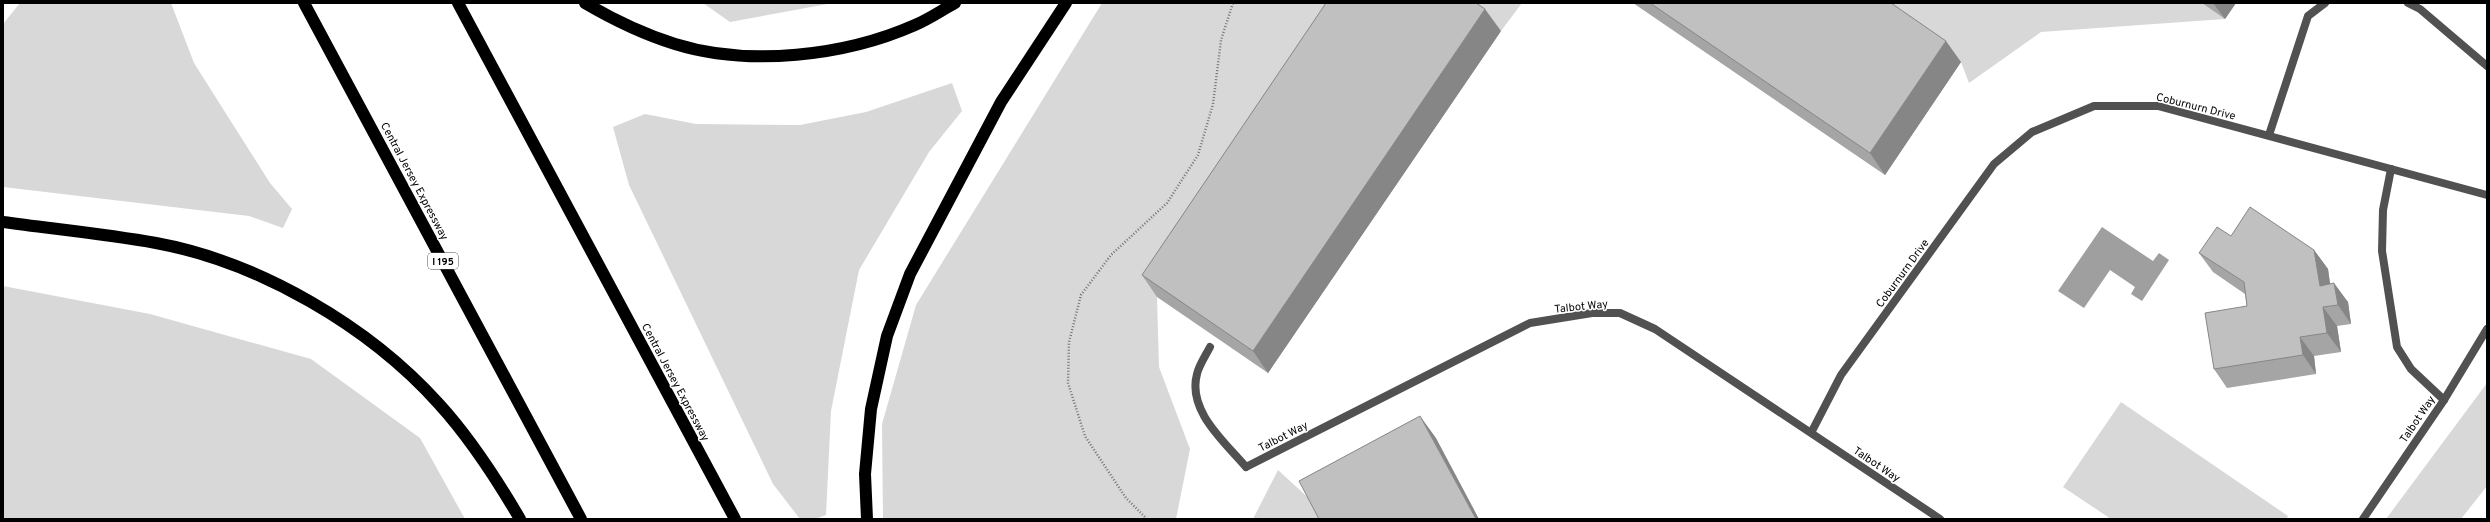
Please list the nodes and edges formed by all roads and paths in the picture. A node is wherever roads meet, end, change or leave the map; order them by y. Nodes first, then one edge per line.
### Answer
1 (304, 3) edge
2 (458, 3) edge
3 (585, 3) edge
4 (955, 3) edge
5 (1066, 3) edge
6 (1233, 3) edge
7 (2325, 3) edge
8 (2408, 3) edge
9 (2487, 66) edge
10 (2269, 136) junction
11 (2391, 169) junction
12 (2487, 195) edge
13 (3, 222) edge
14 (2487, 329) edge
15 (1210, 347) dead end
16 (2444, 400) junction
17 (1811, 433) junction
18 (520, 519) edge
19 (581, 519) edge
20 (735, 519) edge
21 (867, 519) edge
22 (1147, 519) edge
23 (1940, 519) edge
24 (2363, 519) edge

1 - 19 highway, Central Jersey Expressway / I 195
2 - 20 highway, Central Jersey Expressway
3 - 4 highway
5 - 21 highway
6 - 22 path
7 - 10 street
8 - 9 street
10 - 11 street, Coburnurn Drive
10 - 17 street, Coburnurn Drive
11 - 12 street, Coburnurn Drive
11 - 16 street
13 - 18 highway
14 - 16 street, Talbot Way
15 - 17 street, Talbot Way
16 - 24 street, Talbot Way
17 - 23 street, Talbot Way

